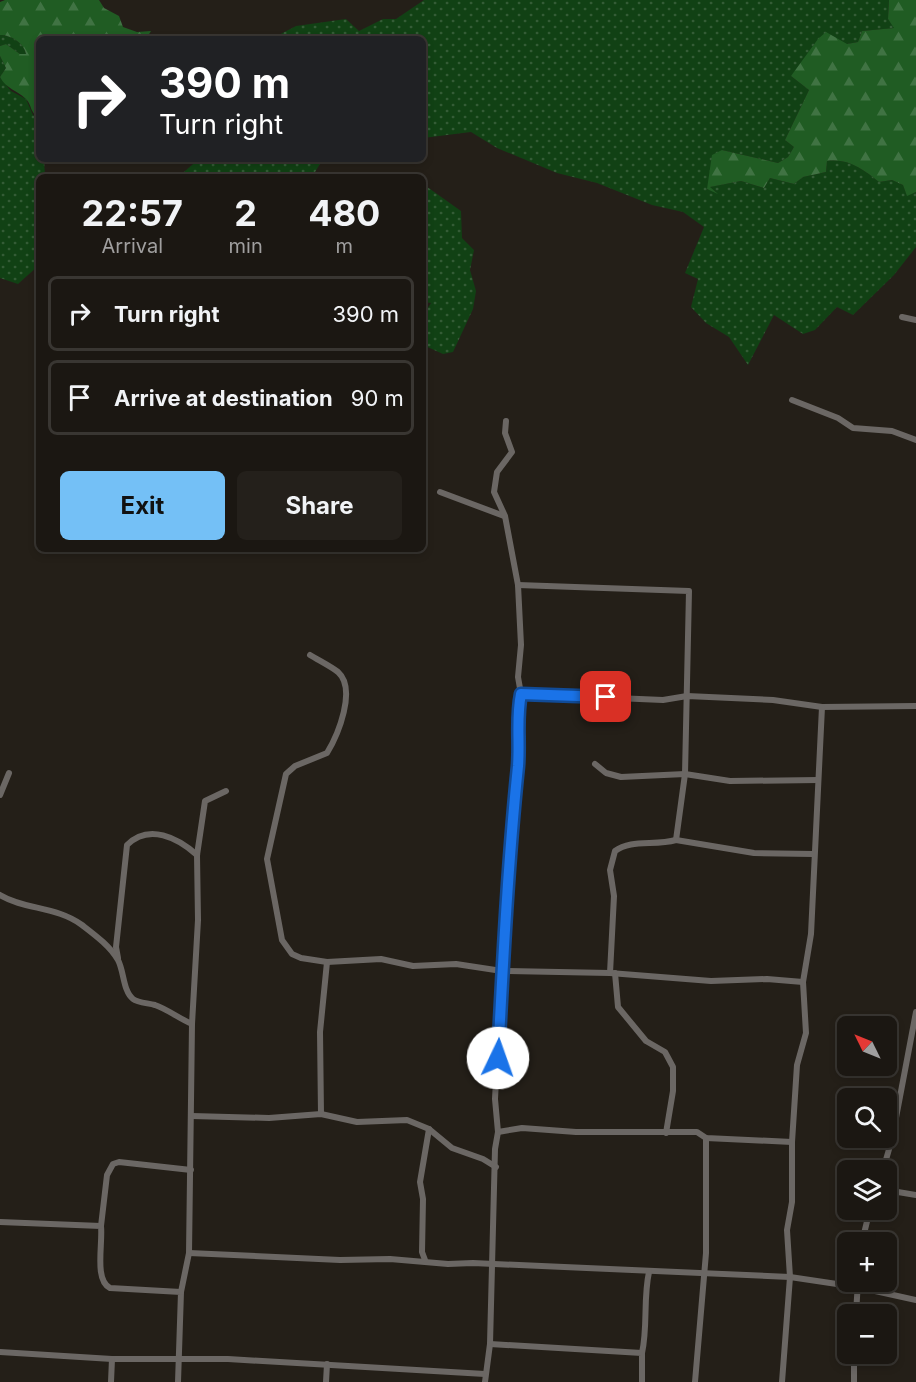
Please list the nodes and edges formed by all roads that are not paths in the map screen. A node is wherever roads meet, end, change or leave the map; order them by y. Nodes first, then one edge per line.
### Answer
1 (902, 317) dead end
2 (916, 320) edge
3 (792, 400) dead end
4 (506, 421) dead end
5 (916, 440) edge
6 (440, 492) dead end
7 (504, 516) junction
8 (518, 585) junction
9 (310, 654) dead end
10 (521, 694) junction
11 (687, 696) junction
12 (916, 706) edge
13 (822, 707) junction
14 (595, 764) dead end
15 (9, 773) dead end
16 (685, 774) junction
17 (818, 780) junction
18 (226, 791) dead end
19 (0, 795) edge
20 (676, 840) junction
21 (813, 854) junction
22 (197, 855) junction
23 (0, 895) edge
24 (119, 961) junction
25 (327, 962) junction
26 (502, 971) junction
27 (612, 973) junction
28 (803, 982) junction
29 (916, 1012) edge
30 (192, 1024) junction
31 (321, 1114) junction
32 (192, 1116) junction
33 (429, 1129) junction
34 (498, 1132) junction
35 (666, 1133) junction
36 (706, 1138) junction
37 (792, 1142) junction
38 (886, 1160) edge
39 (496, 1167) junction
40 (191, 1170) junction
41 (897, 1192) edge
42 (916, 1195) edge
43 (0, 1222) edge
44 (100, 1226) junction
45 (189, 1253) junction
46 (425, 1260) junction
47 (492, 1265) junction
48 (650, 1272) junction
49 (705, 1274) junction
50 (790, 1277) junction
51 (837, 1282) edge
52 (181, 1292) junction
53 (887, 1292) edge
54 (916, 1300) edge
55 (490, 1344) junction
56 (0, 1352) edge
57 (642, 1353) junction
58 (112, 1359) junction
59 (178, 1359) junction
60 (327, 1364) junction
61 (854, 1364) edge
62 (485, 1374) junction
63 (111, 1382) edge
64 (178, 1382) edge
65 (326, 1382) edge
66 (485, 1382) edge
67 (642, 1382) edge
68 (695, 1382) edge
69 (782, 1382) edge
70 (854, 1382) edge

1 - 2 street
3 - 5 street
4 - 7 street
6 - 7 street
7 - 8 street
8 - 10 street
8 - 11 street
9 - 25 street
10 - 11 street
10 - 26 street
11 - 13 street
11 - 16 street
12 - 13 street
13 - 17 street
14 - 16 street
15 - 19 street
16 - 17 street
16 - 20 street
17 - 21 street
18 - 22 street
20 - 21 street
20 - 27 street
21 - 28 street
22 - 24 street
22 - 30 street
23 - 24 street
24 - 30 street
25 - 26 street
25 - 31 street
26 - 27 street
26 - 34 street
27 - 28 street
27 - 35 street
28 - 37 street
29 - 38 street
30 - 32 street
31 - 32 street
31 - 33 street
32 - 40 street
33 - 39 street
33 - 46 street
34 - 35 street
34 - 39 street
35 - 36 street
36 - 37 street
36 - 49 street
37 - 50 street
39 - 47 street
40 - 44 street
40 - 45 street
41 - 42 street
43 - 44 street
44 - 52 street
45 - 46 street
45 - 52 street
46 - 47 street
47 - 48 street
47 - 55 street
48 - 49 street
48 - 57 street
49 - 50 street
49 - 68 street
50 - 51 street
50 - 69 street
52 - 59 street
53 - 54 street
55 - 57 street
55 - 62 street
56 - 58 street
57 - 67 street
58 - 59 street
58 - 63 street
59 - 60 street
59 - 64 street
60 - 62 street
60 - 65 street
61 - 70 street
62 - 66 street

